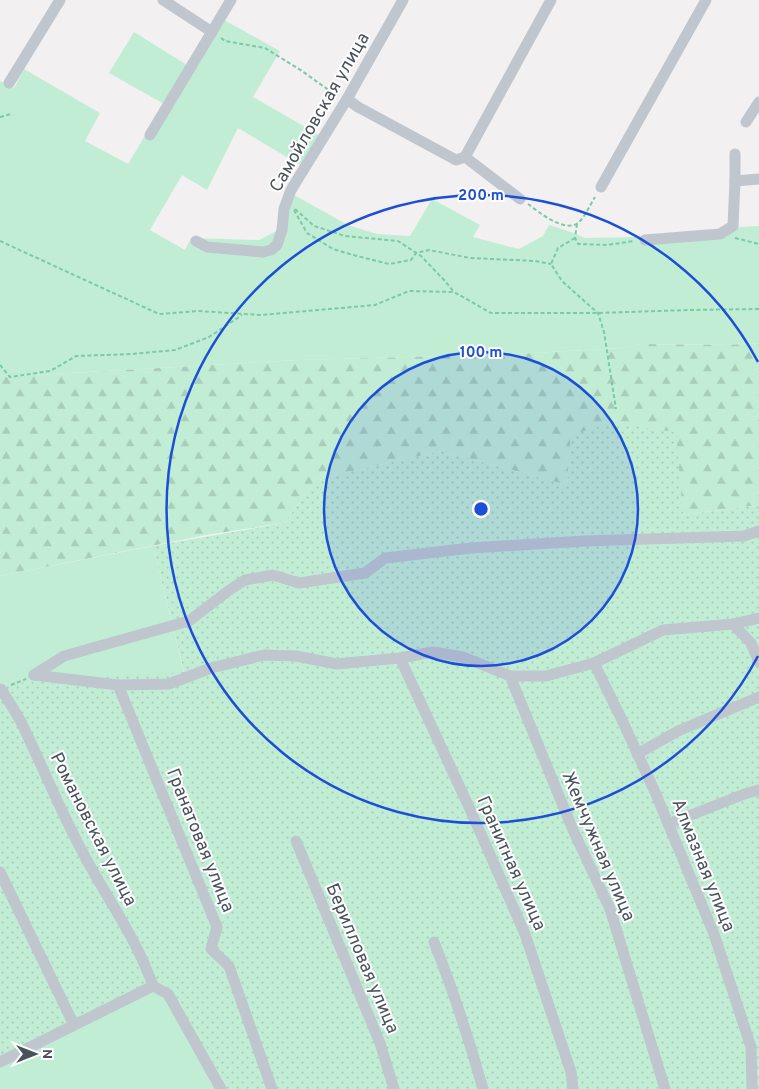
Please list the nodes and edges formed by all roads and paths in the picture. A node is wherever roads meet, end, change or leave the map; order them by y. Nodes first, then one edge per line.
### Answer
1 (60, 0) edge
2 (163, 0) edge
3 (231, 0) edge
4 (402, 0) edge
5 (551, 0) edge
6 (706, 0) edge
7 (212, 32) junction
8 (9, 83) dead end
9 (346, 99) junction
10 (759, 102) edge
11 (11, 114) dead end
12 (0, 117) edge
13 (746, 122) dead end
14 (150, 135) dead end
15 (735, 154) dead end
16 (465, 157) junction
17 (759, 179) edge
18 (735, 181) junction
19 (600, 188) joint
20 (520, 198) joint
21 (577, 224) junction
22 (726, 230) junction
23 (575, 238) junction
24 (645, 240) joint
25 (196, 241) dead end
26 (0, 242) edge
27 (759, 244) edge
28 (416, 253) junction
29 (551, 264) junction
30 (454, 292) junction
31 (759, 309) edge
32 (598, 313) junction
33 (243, 314) junction
34 (0, 366) edge
35 (616, 409) dead end
36 (759, 531) edge
37 (759, 618) edge
38 (733, 624) junction
39 (400, 658) junction
40 (759, 662) edge
41 (594, 663) junction
42 (34, 676) junction
43 (510, 676) junction
44 (118, 685) junction
45 (1, 689) joint
46 (759, 697) edge
47 (637, 754) junction
48 (759, 790) edge
49 (668, 824) junction
50 (296, 841) dead end
51 (0, 872) edge
52 (434, 942) dead end
53 (153, 986) junction
54 (74, 1025) junction
55 (0, 1062) edge
56 (221, 1089) edge
57 (272, 1089) edge
58 (394, 1089) edge
59 (483, 1089) edge
60 (573, 1089) edge
61 (665, 1089) edge
62 (752, 1089) edge

1 - 8 street
2 - 7 street
3 - 7 street
4 - 9 street, Самойловская улица
5 - 16 street
6 - 19 street
7 - 9 path
7 - 14 street
9 - 16 street
9 - 25 street, Самойловская улица
10 - 13 street
11 - 12 path
15 - 18 street
16 - 20 street
17 - 18 street
18 - 22 street
19 - 21 path
20 - 21 path
21 - 23 path
22 - 24 street
22 - 27 path
23 - 24 path
23 - 29 path
26 - 33 path
28 - 28 path
28 - 29 path
28 - 30 path
29 - 32 path
30 - 32 path
30 - 33 path
31 - 32 path
32 - 35 path
33 - 34 path
36 - 42 street
37 - 38 street
38 - 40 street
38 - 41 street
39 - 43 street
39 - 44 street
39 - 60 street, Гранитная улица
41 - 43 street
41 - 47 street, Алмазная улица
42 - 44 street
42 - 45 path
43 - 61 street, Жемчужная улица
44 - 57 street, Гранатовая улица
45 - 53 street, Романовская улица
46 - 47 street
47 - 49 street, Алмазная улица
48 - 49 street
49 - 62 street, Алмазная улица
50 - 58 street, Берилловая улица
51 - 54 street
52 - 59 street
53 - 54 street
53 - 56 street
54 - 55 street

